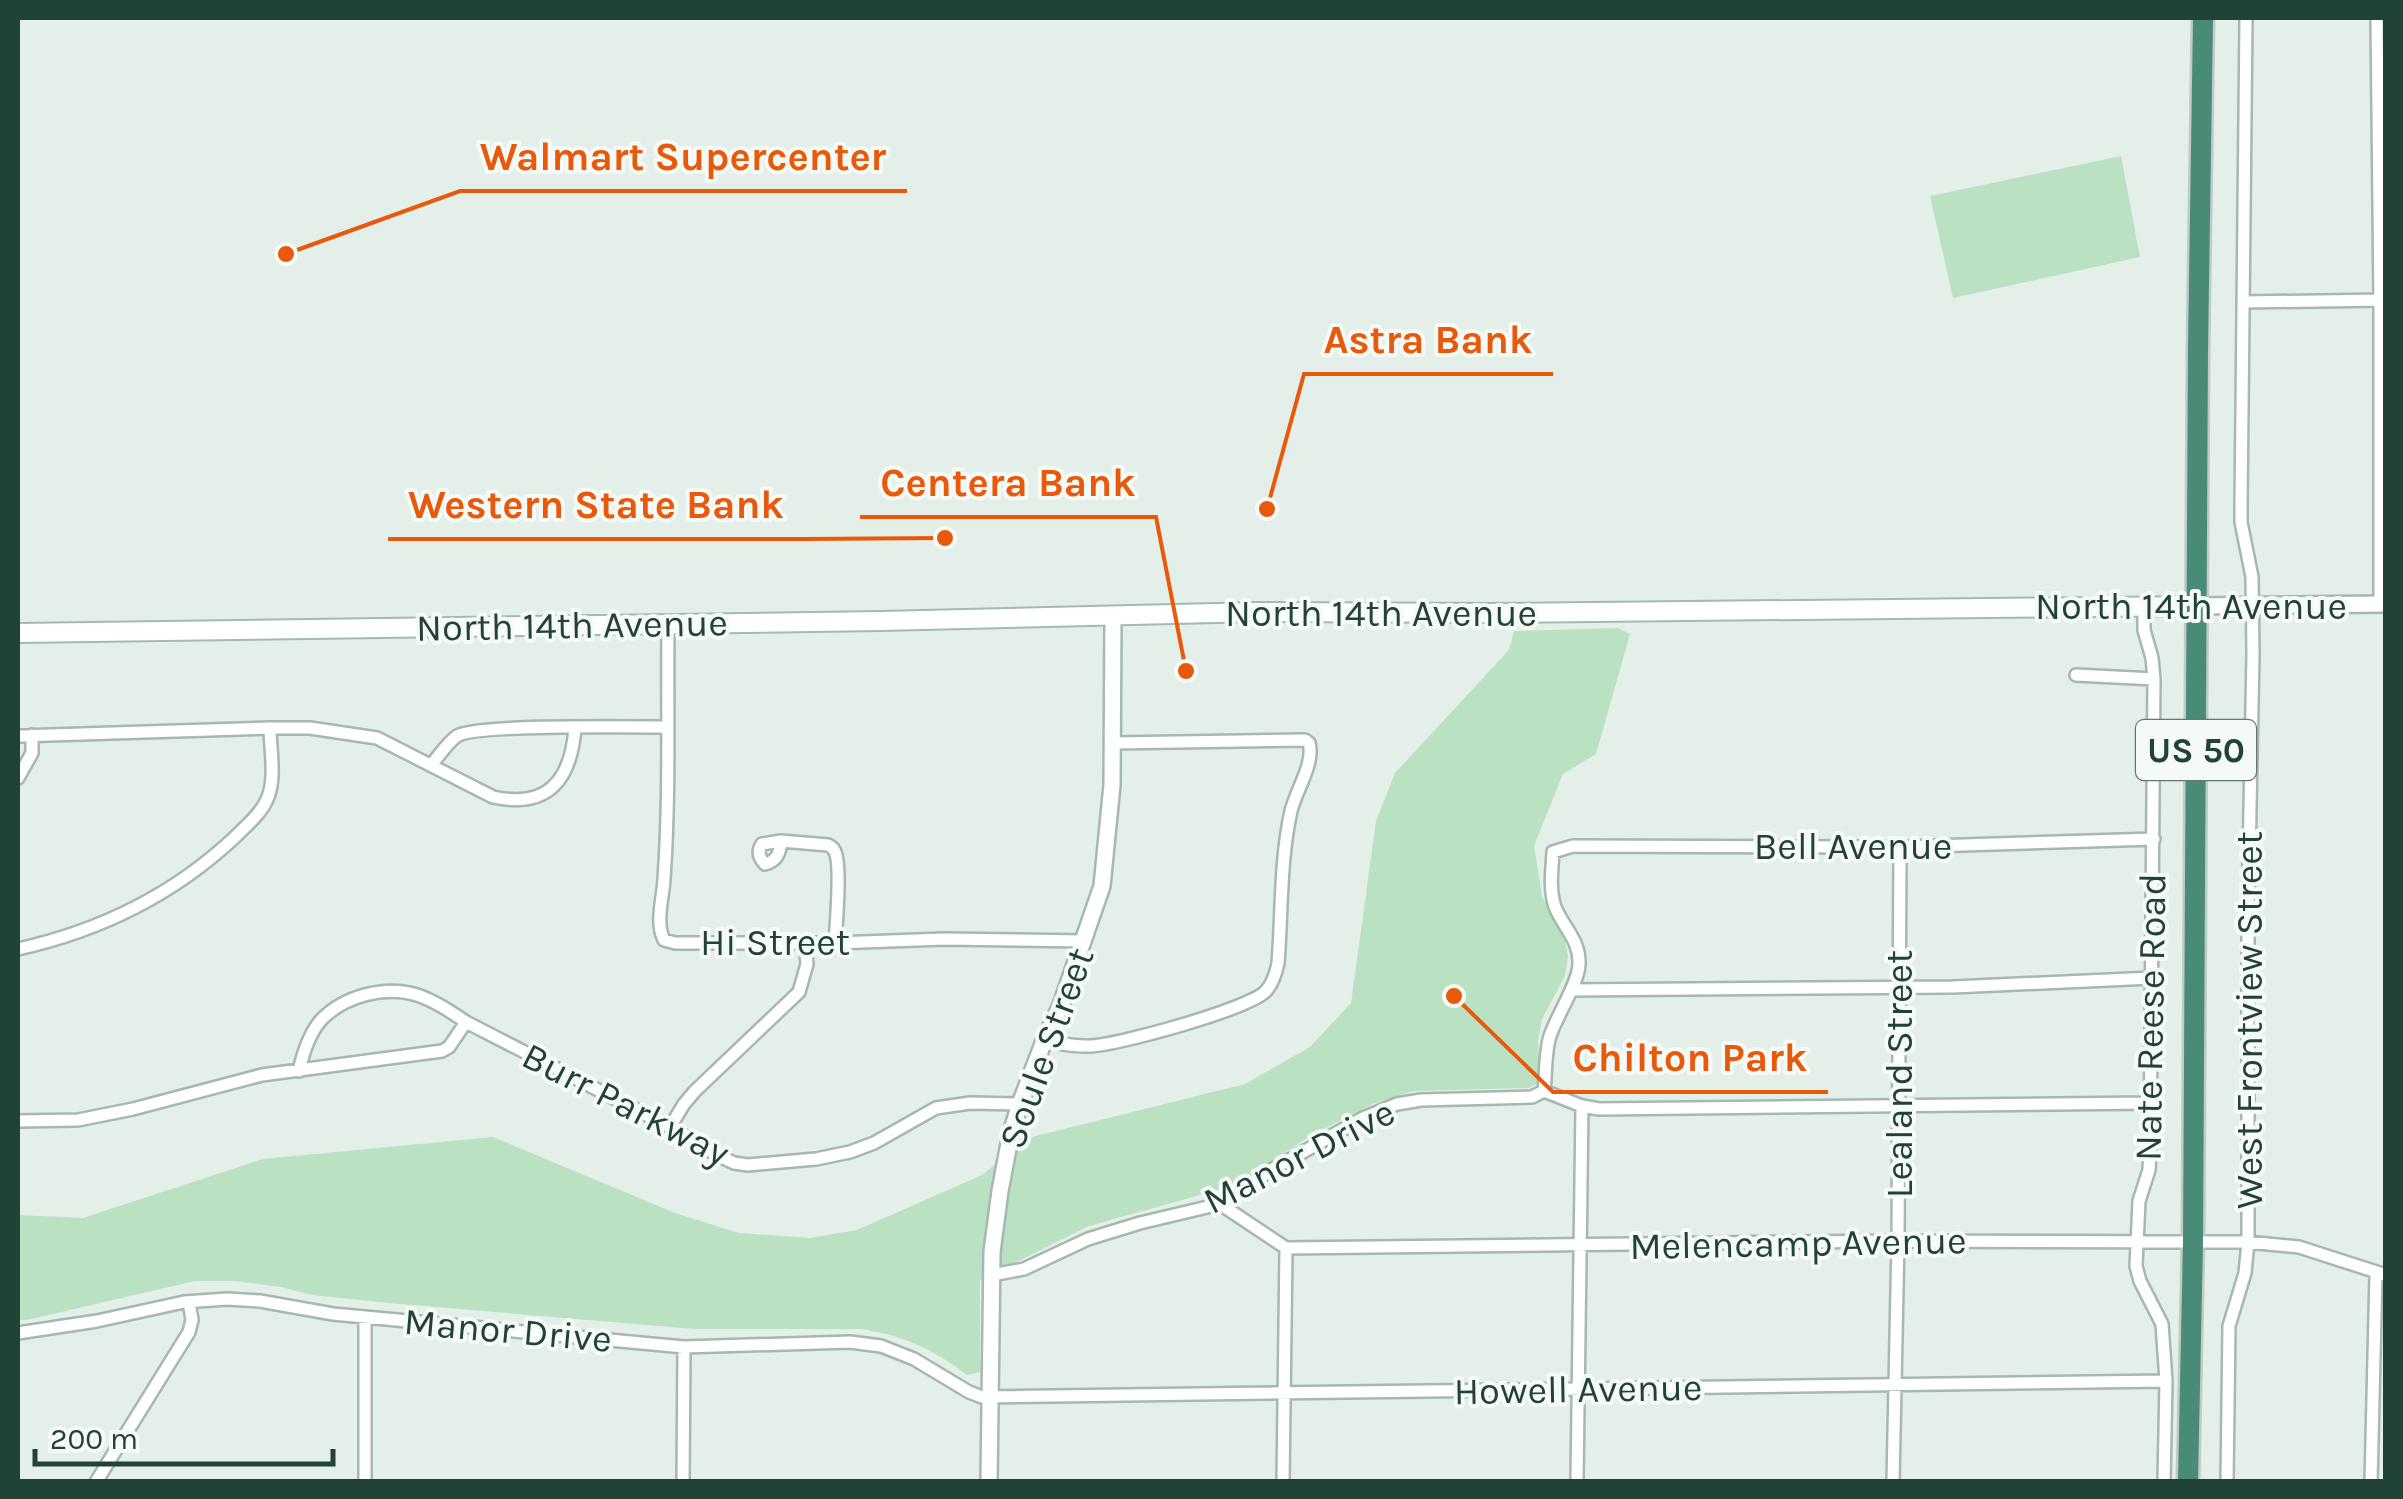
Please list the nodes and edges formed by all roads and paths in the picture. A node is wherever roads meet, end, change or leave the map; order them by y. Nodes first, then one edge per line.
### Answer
1 (2203, 18) edge
2 (2246, 18) edge
3 (2377, 18) edge
4 (2383, 300) edge
5 (2244, 302) junction
6 (2382, 604) edge
7 (2252, 605) junction
8 (2197, 606) junction
9 (2144, 607) junction
10 (1113, 616) junction
11 (668, 624) junction
12 (18, 633) edge
13 (2076, 675) dead end
14 (2154, 680) junction
15 (667, 727) junction
16 (270, 728) junction
17 (575, 728) junction
18 (18, 736) edge
19 (32, 736) junction
20 (1113, 742) junction
21 (430, 765) junction
22 (18, 778) edge
23 (2154, 839) junction
24 (781, 841) dead end
25 (1900, 847) junction
26 (1084, 941) junction
27 (836, 942) junction
28 (806, 943) junction
29 (18, 948) edge
30 (2152, 978) junction
31 (1899, 987) junction
32 (1570, 990) junction
33 (466, 1022) junction
34 (1044, 1041) junction
35 (299, 1070) junction
36 (1544, 1091) junction
37 (2150, 1103) junction
38 (1020, 1104) junction
39 (1582, 1106) junction
40 (1899, 1107) junction
41 (18, 1121) edge
42 (670, 1127) junction
43 (1220, 1204) junction
44 (1898, 1241) junction
45 (2138, 1241) junction
46 (2193, 1241) junction
47 (2248, 1242) junction
48 (1580, 1246) junction
49 (1286, 1248) junction
50 (2381, 1274) edge
51 (992, 1275) junction
52 (189, 1302) junction
53 (365, 1317) junction
54 (18, 1333) edge
55 (684, 1348) junction
56 (2166, 1381) junction
57 (1894, 1386) junction
58 (1578, 1390) junction
59 (1284, 1392) junction
60 (990, 1396) junction
61 (2379, 1414) edge
62 (96, 1482) edge
63 (364, 1482) edge
64 (683, 1482) edge
65 (989, 1482) edge
66 (1284, 1482) edge
67 (1577, 1482) edge
68 (1893, 1482) edge
69 (2164, 1482) edge
70 (2188, 1482) edge
71 (2227, 1482) edge
72 (2371, 1482) edge

1 - 8 highway, US 50
2 - 5 street, West Frontview Street
3 - 4 street
4 - 5 street
4 - 6 street
5 - 7 street, West Frontview Street
6 - 7 street, North 14th Avenue
7 - 8 street, North 14th Avenue
7 - 47 street, West Frontview Street
8 - 9 main road, North 14th Avenue
8 - 46 highway, US 50
9 - 10 main road, North 14th Avenue
9 - 14 street, Nate Reese Road
10 - 11 main road, North 14th Avenue
10 - 20 street, Soule Street
11 - 12 main road, North 14th Avenue
11 - 15 street, Hi Street
13 - 14 street
14 - 23 street, Nate Reese Road
15 - 17 street
15 - 28 street, Hi Street
16 - 19 street
16 - 21 street
16 - 29 street
17 - 21 street
17 - 21 street
18 - 19 street
19 - 22 street
20 - 26 street, Soule Street
20 - 34 street
23 - 25 street, Bell Avenue
23 - 30 street, Nate Reese Road
24 - 27 street
25 - 31 street, Lealand Street
25 - 32 street, Bell Avenue
26 - 27 street, Hi Street
26 - 34 street, Soule Street
27 - 28 street, Hi Street
28 - 42 street
30 - 31 street
30 - 37 street, Nate Reese Road
31 - 32 street
31 - 40 street, Lealand Street
32 - 36 street
33 - 35 street
33 - 35 street, Burr Parkway
33 - 42 street, Burr Parkway
34 - 38 street, Soule Street
35 - 41 street
36 - 39 street
36 - 43 street, Manor Drive
37 - 40 street
37 - 45 street, Nate Reese Road
38 - 42 street, Burr Parkway
38 - 51 street, Soule Street
39 - 40 street
39 - 48 street
40 - 44 street, Lealand Street
43 - 49 street
43 - 51 street, Manor Drive
44 - 45 street, Melencamp Avenue
44 - 48 street, Melencamp Avenue
44 - 57 street, Lealand Street
45 - 46 street, Melencamp Avenue
45 - 56 street, Nate Reese Road
46 - 47 street, Melencamp Avenue
46 - 70 highway, US 50
47 - 50 street, Melencamp Avenue
47 - 71 street, West Frontview Street
48 - 49 street, Melencamp Avenue
48 - 58 street
49 - 59 street
50 - 61 street
51 - 60 street, Soule Street
52 - 53 street, Manor Drive
52 - 54 street, Manor Drive
52 - 62 street
53 - 55 street, Manor Drive
53 - 63 street
55 - 60 street, Manor Drive
55 - 64 street
56 - 57 street, Howell Avenue
56 - 69 street, Nate Reese Road
57 - 58 street, Howell Avenue
57 - 68 street, Lealand Street
58 - 59 street, Howell Avenue
58 - 67 street
59 - 60 street, Howell Avenue
59 - 66 street
60 - 65 street, Soule Street
61 - 72 street

